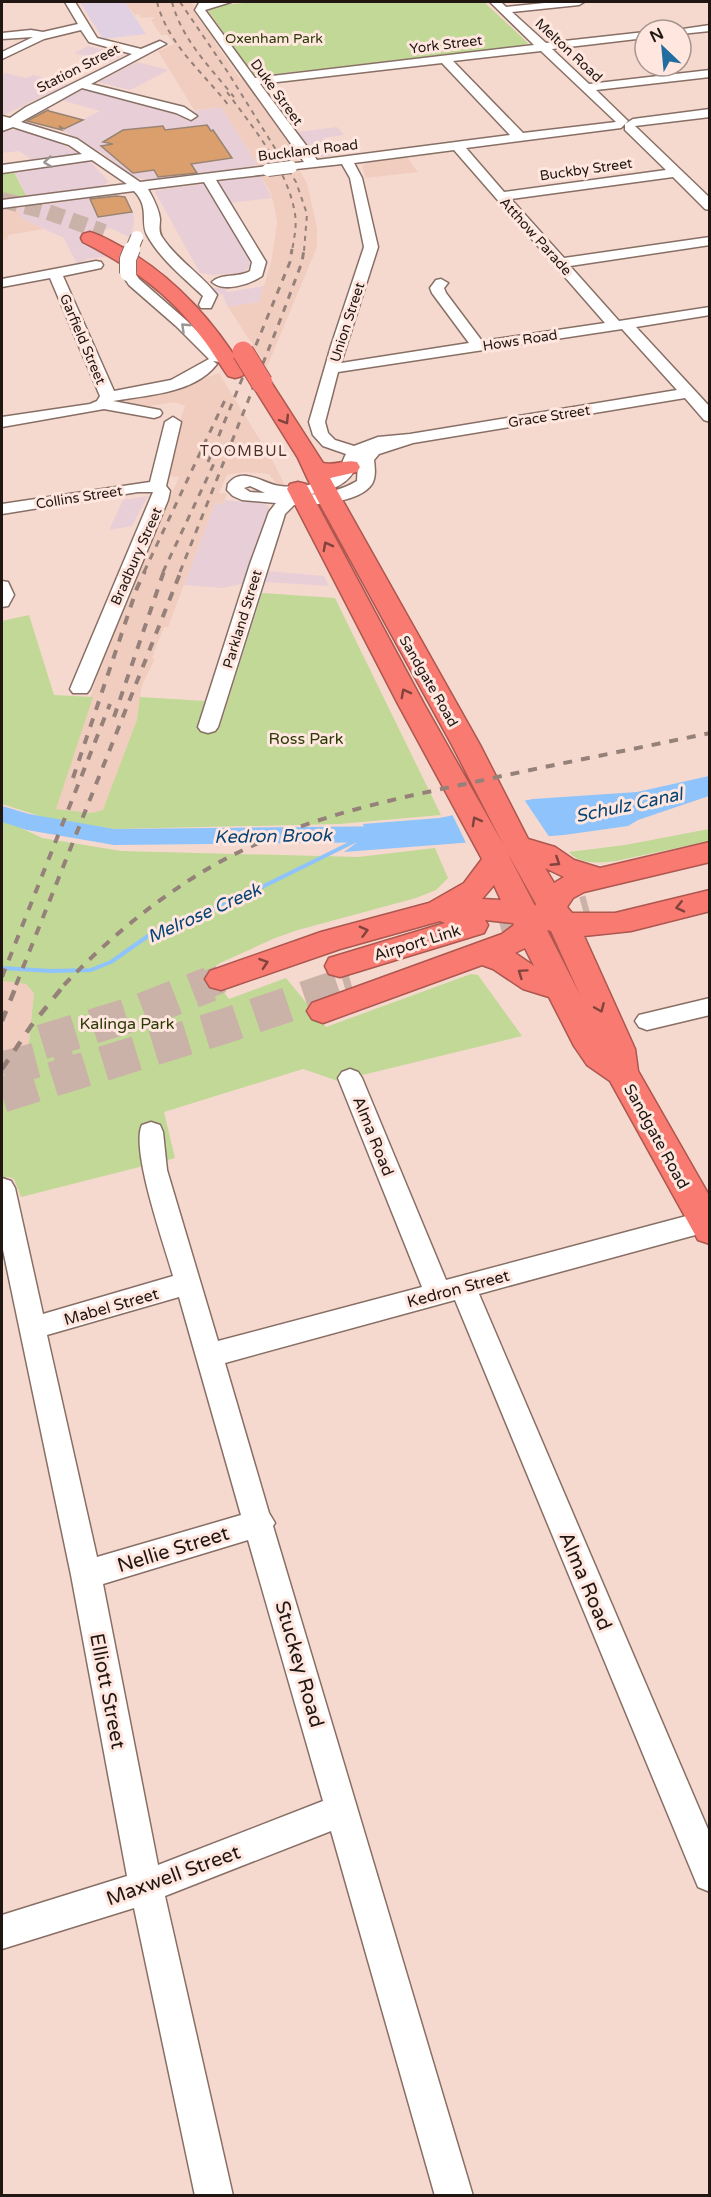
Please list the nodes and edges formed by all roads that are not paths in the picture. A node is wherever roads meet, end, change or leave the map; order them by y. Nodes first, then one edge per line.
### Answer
1 (70, 2) edge
2 (226, 2) edge
3 (579, 2) edge
4 (499, 6) edge
5 (84, 26) junction
6 (710, 28) edge
7 (693, 30) edge
8 (2, 36) edge
9 (44, 36) junction
10 (633, 36) edge
11 (160, 44) dead end
12 (544, 47) junction
13 (141, 53) junction
14 (2, 56) edge
15 (445, 59) junction
16 (710, 73) edge
17 (251, 82) junction
18 (80, 84) junction
19 (587, 88) junction
20 (710, 113) edge
21 (191, 116) dead end
22 (5, 124) edge
23 (625, 124) junction
24 (520, 138) junction
25 (457, 146) junction
26 (95, 156) junction
27 (346, 160) junction
28 (314, 164) junction
29 (2, 169) edge
30 (675, 173) junction
31 (208, 178) junction
32 (133, 187) junction
33 (501, 196) junction
34 (2, 204) edge
35 (710, 206) edge
36 (710, 241) edge
37 (560, 263) junction
38 (96, 265) dead end
39 (55, 274) junction
40 (219, 282) dead end
41 (2, 283) edge
42 (441, 283) dead end
43 (206, 305) junction
44 (710, 311) edge
45 (621, 325) junction
46 (478, 346) junction
47 (228, 362) junction
48 (331, 369) junction
49 (257, 392) junction
50 (688, 393) junction
51 (105, 400) junction
52 (154, 413) dead end
53 (710, 417) edge
54 (2, 422) edge
55 (173, 422) dead end
56 (357, 458) junction
57 (157, 487) junction
58 (300, 494) junction
59 (2, 509) edge
60 (2, 586) edge
61 (2, 602) edge
62 (80, 689) dead end
63 (208, 727) dead end
64 (502, 852) junction
65 (710, 852) edge
66 (710, 866) edge
67 (710, 879) edge
68 (589, 894) junction
69 (710, 900) edge
70 (439, 911) junction
71 (650, 914) junction
72 (524, 924) junction
73 (578, 954) junction
74 (346, 974) tunnel mouth
75 (221, 979) tunnel mouth
76 (560, 989) junction
77 (710, 1006) edge
78 (323, 1011) tunnel mouth
79 (647, 1021) dead end
80 (622, 1072) junction
81 (350, 1078) dead end
82 (151, 1132) dead end
83 (2, 1188) edge
84 (707, 1226) edge
85 (189, 1283) junction
86 (450, 1290) junction
87 (33, 1328) junction
88 (210, 1355) junction
89 (260, 1523) junction
90 (86, 1575) junction
91 (342, 1810) junction
92 (710, 1875) edge
93 (146, 1887) junction
94 (2, 1932) edge
95 (214, 2196) edge
96 (454, 2196) edge

1 - 5 street
2 - 17 street, Duke Street
3 - 4 street
4 - 12 street, Melton Road
5 - 9 street
5 - 13 street
6 - 7 street
8 - 9 street
9 - 14 street
10 - 12 street, York Street
11 - 13 street, Station Street
12 - 15 street, York Street
12 - 19 street, Melton Road
13 - 18 street, Station Street
15 - 17 street, York Street
15 - 24 street
16 - 19 street
17 - 28 street, Duke Street
18 - 21 street
18 - 22 street, Station Street
19 - 23 street, Melton Road
20 - 23 street, Buckland Road
22 - 26 street, Sandgate Road
23 - 24 street, Buckland Road
23 - 30 street, Melton Road
24 - 25 street, Buckland Road
25 - 27 street, Buckland Road
25 - 33 street, Atthow Parade
26 -> 29 street
26 - 32 street, Sandgate Road
27 - 28 street, Buckland Road
27 - 48 street, Union Street
28 - 31 street, Buckland Road, bridge
30 - 33 street, Buckby Street
30 - 35 street, Melton Road
31 - 32 street, Buckland Road
31 - 40 street
32 - 34 street, Buckland Road
32 - 43 street, Sandgate Road
47 -> 32 street, Sandgate Road, bridge
33 - 37 street, Atthow Parade
36 - 37 street
37 - 45 street, Atthow Parade
38 - 39 street
39 - 41 street
39 - 51 street, Garfield Street
42 - 46 street
43 - 47 highway, Sandgate Road
43 - 47 highway, Sandgate Road
44 - 45 street, Hows Road
45 - 46 street, Hows Road
45 - 50 street, Atthow Parade
46 - 48 street, Hows Road
47 - 49 highway, Sandgate Road
47 - 51 street
48 - 56 street, Union Street
49 -> 58 highway, Sandgate Road
49 - 58 highway, Sandgate Road
50 - 53 street, Atthow Parade
50 - 56 street, Grace Street
51 - 52 street
51 - 54 street
55 - 57 street, Bradbury Street
56 - 58 highway
56 - 58 street
57 - 59 street, Collins Street
57 - 62 street, Bradbury Street
58 - 63 street, Parkland Street
58 - 64 highway, Sandgate Road
60 - 61 street
64 -> 68 highway
64 - 70 highway
64 - 72 highway, Sandgate Road
65 - 68 highway
66 - 68 highway
67 - 68 highway
68 - 72 highway
69 -> 71 highway
70 - 72 highway
75 -> 70 highway
71 - 72 highway
71 - 73 highway
72 - 73 highway, Sandgate Road
72 - 74 highway, Airport Link
72 - 76 highway, Sandgate Road
76 -> 72 highway
72 - 78 highway
73 -> 80 highway, Sandgate Road
76 - 80 highway, Sandgate Road
77 - 79 street
80 - 84 highway, Sandgate Road
81 - 86 street, Alma Road
82 - 85 street, Stuckey Road
83 - 87 street, Elliott Street
84 - 86 street, Kedron Street
85 - 87 street, Mabel Street
85 - 88 street, Stuckey Road
86 - 88 street, Kedron Street
86 - 92 street, Alma Road
87 - 90 street, Elliott Street
88 - 89 street, Stuckey Road
89 - 90 street, Nellie Street
89 - 91 street, Stuckey Road
90 - 93 street, Elliott Street
91 - 93 street, Maxwell Street
91 - 96 street, Stuckey Road
93 - 94 street, Maxwell Street
93 - 95 street, Elliott Street

